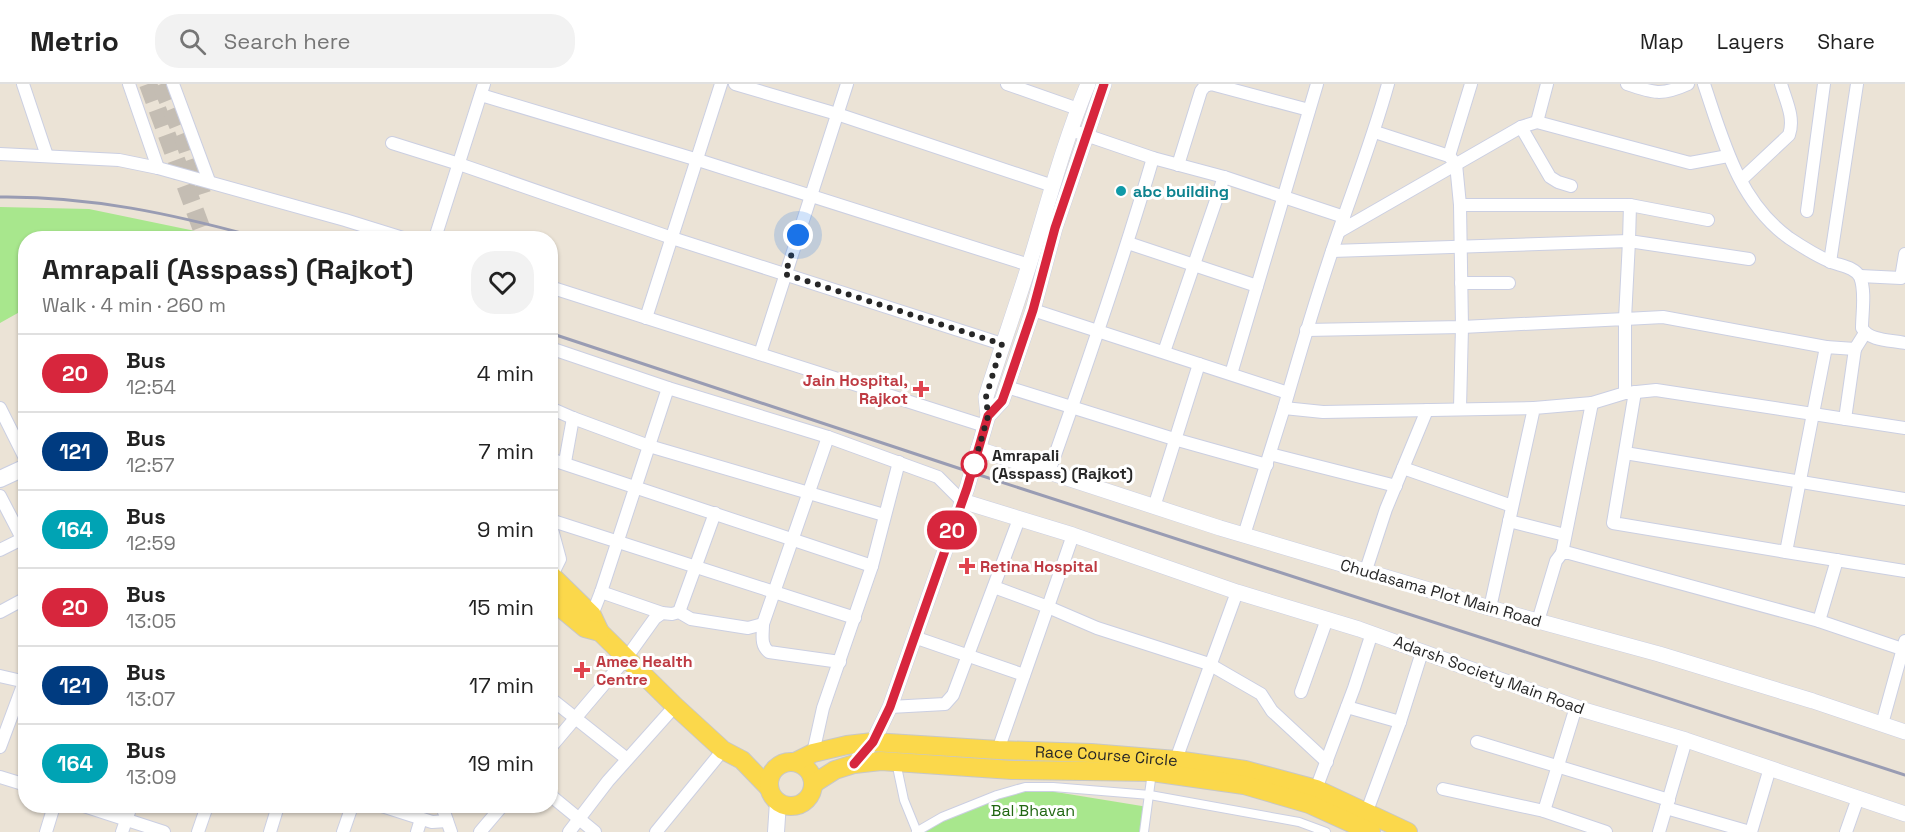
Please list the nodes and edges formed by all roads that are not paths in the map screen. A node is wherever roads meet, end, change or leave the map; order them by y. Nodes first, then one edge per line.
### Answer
1 (22, 84) edge
2 (129, 84) edge
3 (173, 84) edge
4 (721, 84) edge
5 (735, 84) edge
6 (847, 84) edge
7 (1007, 84) edge
8 (1088, 84) edge
9 (1104, 84) edge
10 (1317, 84) edge
11 (1388, 84) edge
12 (1471, 84) edge
13 (1547, 84) edge
14 (1627, 84) edge
15 (1688, 84) edge
16 (1704, 84) edge
17 (1781, 84) edge
18 (1824, 84) edge
19 (1857, 84) edge
20 (482, 89) edge
21 (1249, 89) edge
22 (1078, 109) junction
23 (1310, 110) junction
24 (837, 114) junction
25 (1537, 122) junction
26 (1521, 127) junction
27 (1071, 130) junction
28 (1375, 132) junction
29 (1086, 136) junction
30 (392, 143) dead end
31 (0, 154) edge
32 (47, 156) junction
33 (1728, 156) junction
34 (1153, 158) junction
35 (698, 160) junction
36 (1452, 160) junction
37 (459, 164) junction
38 (1178, 165) junction
39 (159, 168) junction
40 (1224, 177) junction
41 (1741, 180) junction
42 (209, 181) junction
43 (1053, 186) junction
44 (1571, 186) dead end
45 (811, 196) junction
46 (1284, 198) junction
47 (1460, 205) junction
48 (1630, 205) junction
49 (1807, 211) dead end
50 (1344, 217) junction
51 (1708, 220) dead end
52 (382, 231) edge
53 (437, 231) edge
54 (1340, 231) junction
55 (672, 237) junction
56 (1629, 241) junction
57 (1128, 243) junction
58 (1460, 247) junction
59 (1332, 251) junction
60 (1905, 254) edge
61 (1749, 259) dead end
62 (1830, 261) junction
63 (1194, 264) junction
64 (1029, 265) junction
65 (785, 274) junction
66 (1860, 276) junction
67 (1903, 278) edge
68 (1509, 283) dead end
69 (1461, 284) junction
70 (1257, 286) junction
71 (558, 290) edge
72 (1033, 310) junction
73 (646, 318) junction
74 (1625, 319) junction
75 (1462, 327) junction
76 (1306, 330) junction
77 (1099, 332) junction
78 (1865, 333) junction
79 (1905, 343) edge
80 (1002, 344) junction
81 (1827, 347) junction
82 (1855, 349) junction
83 (558, 351) edge
84 (1164, 352) junction
85 (760, 354) junction
86 (1198, 364) junction
87 (1231, 374) junction
88 (1007, 387) junction
89 (668, 388) junction
90 (1288, 393) junction
91 (1630, 393) junction
92 (1592, 403) junction
93 (1072, 407) junction
94 (0, 408) edge
95 (1284, 408) junction
96 (1460, 408) junction
97 (1534, 408) junction
98 (1427, 410) junction
99 (558, 411) edge
100 (1812, 414) junction
101 (573, 418) junction
102 (1845, 419) junction
103 (987, 421) junction
104 (1905, 428) edge
105 (828, 437) junction
106 (1174, 439) junction
107 (18, 444) edge
108 (649, 446) junction
109 (978, 449) junction
110 (1625, 453) junction
111 (1268, 460) junction
112 (558, 461) edge
113 (565, 462) junction
114 (899, 462) junction
115 (1403, 468) junction
116 (18, 471) edge
117 (1049, 472) junction
118 (0, 479) edge
119 (1799, 482) junction
120 (635, 486) junction
121 (1396, 486) junction
122 (809, 493) junction
123 (0, 496) edge
124 (1905, 499) edge
125 (962, 501) junction
126 (1512, 506) junction
127 (1154, 507) junction
128 (715, 513) junction
129 (884, 515) junction
130 (1019, 519) junction
131 (1509, 521) junction
132 (558, 523) edge
133 (18, 529) edge
134 (1073, 535) junction
135 (1244, 535) junction
136 (1565, 535) junction
137 (794, 539) junction
138 (18, 542) edge
139 (618, 542) junction
140 (0, 550) edge
141 (1786, 552) junction
142 (1562, 553) junction
143 (1837, 560) junction
144 (872, 566) junction
145 (696, 567) junction
146 (1366, 570) junction
147 (1905, 571) edge
148 (558, 582) edge
149 (994, 587) junction
150 (775, 591) junction
151 (601, 592) junction
152 (1237, 592) junction
153 (18, 602) edge
154 (558, 606) edge
155 (1048, 607) junction
156 (1490, 608) junction
157 (0, 612) edge
158 (679, 612) junction
159 (662, 613) junction
160 (592, 615) junction
161 (855, 618) junction
162 (1327, 619) junction
163 (1538, 621) junction
164 (1819, 621) junction
165 (763, 624) junction
166 (600, 632) junction
167 (1372, 633) junction
168 (914, 637) junction
169 (1903, 645) edge
170 (1422, 652) junction
171 (968, 654) junction
172 (627, 657) junction
173 (840, 662) junction
174 (1209, 664) junction
175 (1024, 675) junction
176 (0, 676) edge
177 (18, 679) edge
178 (1301, 692) dead end
179 (18, 699) edge
180 (558, 704) edge
181 (675, 706) junction
182 (890, 707) junction
183 (1347, 707) junction
184 (1576, 707) junction
185 (576, 718) junction
186 (1400, 722) junction
187 (1882, 724) junction
188 (1905, 732) edge
189 (558, 739) edge
190 (1686, 740) junction
191 (873, 742) junction
192 (1477, 742) dead end
193 (0, 747) edge
194 (723, 750) junction
195 (998, 750) junction
196 (813, 753) junction
197 (627, 759) junction
198 (742, 760) junction
199 (789, 762) junction
200 (896, 762) junction
201 (1327, 762) junction
202 (854, 764) junction
203 (1558, 766) junction
204 (1173, 767) junction
205 (1770, 768) junction
206 (1152, 772) junction
207 (0, 777) edge
208 (18, 783) edge
209 (813, 784) junction
210 (1316, 789) junction
211 (1443, 789) dead end
212 (773, 795) junction
213 (1150, 795) junction
214 (1858, 798) junction
215 (558, 802) edge
216 (1668, 804) junction
217 (1544, 811) junction
218 (1367, 812) junction
219 (52, 813) edge
220 (98, 813) edge
221 (205, 813) edge
222 (276, 813) edge
223 (350, 813) edge
224 (404, 813) edge
225 (493, 813) edge
226 (1905, 814) edge
227 (422, 819) junction
228 (579, 819) junction
229 (124, 826) edge
230 (449, 826) edge
231 (46, 832) edge
232 (164, 832) edge
233 (198, 832) edge
234 (270, 832) edge
235 (343, 832) edge
236 (417, 832) edge
237 (480, 832) edge
238 (569, 832) edge
239 (595, 832) edge
240 (656, 832) edge
241 (776, 832) edge
242 (917, 832) edge
243 (1144, 832) edge
244 (1326, 832) edge
245 (1371, 832) edge
246 (1408, 832) edge
247 (1606, 832) edge
248 (1659, 832) edge
249 (1750, 832) edge
250 (1846, 832) edge

1 - 32 street
2 - 39 street
3 - 42 street
4 - 35 street
5 - 24 street
6 - 24 street
7 - 22 street
8 - 22 street
9 - 29 street
10 - 23 street
11 - 28 street
12 - 36 street
13 - 25 street
14 - 15 street
16 - 33 street
17 - 41 street
18 - 49 street
19 - 62 street
20 - 35 street
20 - 37 street
21 - 23 street
21 - 38 street
22 - 27 street
23 - 46 street
24 - 43 street
24 - 45 street
25 - 26 street
25 - 33 street
26 - 36 street
26 - 44 street
27 - 29 street
27 - 43 street
28 - 36 street
28 - 50 street
29 - 34 street
29 - 72 street
30 - 37 street
31 - 32 street
32 - 39 street
33 - 41 street
34 - 38 street
34 - 57 street
35 - 45 street
35 - 55 street
36 - 47 street
36 - 54 street
37 - 53 street
37 - 55 street
38 - 40 street
39 - 42 street
40 - 46 street
40 - 63 street
41 - 62 street
42 - 52 street
43 - 64 street
45 - 64 street
45 - 65 street
46 - 50 street
46 - 70 street
47 - 48 street
47 - 58 street
48 - 51 street
48 - 56 street
50 - 54 street
54 - 59 street
55 - 65 street
55 - 73 street
56 - 58 street
56 - 61 street
56 - 74 street
57 - 63 street
57 - 77 street
58 - 59 street
58 - 69 street
59 - 76 street
60 - 67 street
62 - 66 street
63 - 70 street
63 - 84 street
64 - 80 street
65 - 80 street
65 - 85 street
66 - 67 street
66 - 78 street
68 - 69 street
69 - 75 street
70 - 87 street
71 - 73 street
72 - 77 street
72 - 88 street
73 - 85 street
74 - 75 street
74 - 81 street
74 - 91 street
75 - 76 street
75 - 96 street
76 - 90 street
77 - 84 street
77 - 93 street
78 - 79 street
78 - 82 street
80 - 103 street
81 - 82 street
81 - 100 street
82 - 102 street
83 - 89 street
84 - 86 street
85 - 103 street
86 - 87 street
86 - 106 street
87 - 90 street
88 - 93 street
88 - 103 street
89 - 105 street
89 - 108 street
90 - 95 street
91 - 92 street
91 - 100 street
91 - 110 street
92 - 97 street
92 - 136 street
93 - 106 street
93 - 117 street
94 - 107 street
95 - 98 street
95 - 111 street
96 - 97 street
96 - 98 street
97 - 126 street
98 - 115 street
99 - 101 street
100 - 102 street
100 - 119 street
101 - 108 street
101 - 113 street
102 - 104 street
103 - 109 street
105 - 114 street
105 - 122 street
106 - 111 street
106 - 127 street
108 - 120 street
108 - 122 street
109 - 117 street, Chudasama Plot Main Road
109 - 125 street
110 - 119 street
110 - 141 street
111 - 121 street
111 - 135 street
112 - 113 street
113 - 120 street
114 - 125 street
114 - 129 street
115 - 121 street
115 - 126 street
116 - 118 main road
117 - 127 street, Chudasama Plot Main Road
119 - 124 street
119 - 141 street
120 - 128 street
120 - 139 street
121 - 146 street
122 - 129 street
122 - 137 street
123 - 133 street
125 - 130 street, Adarsh Society Main Road
125 - 168 street
126 - 131 street
127 - 135 street, Chudasama Plot Main Road
128 - 137 street
128 - 145 street
129 - 144 street
130 - 134 street, Adarsh Society Main Road
130 - 149 street
131 - 136 street
131 - 156 street
132 - 139 street
134 - 152 street, Adarsh Society Main Road
134 - 155 street
135 - 146 street, Chudasama Plot Main Road
136 - 142 street
137 - 144 street
137 - 150 street
138 - 140 street
139 - 145 street
139 - 151 street
141 - 143 street
142 - 163 street
142 - 164 street
143 - 147 street
143 - 164 street
144 - 161 street
145 - 150 street
145 - 158 street
146 - 156 street, Chudasama Plot Main Road
148 - 160 main road
149 - 155 street
149 - 171 street
150 - 161 street
150 - 165 street
151 - 159 street
151 - 160 street
152 - 162 street, Adarsh Society Main Road
152 - 174 street
153 - 157 street
154 - 166 main road
155 - 174 street
155 - 175 street
156 - 163 street, Chudasama Plot Main Road
158 - 159 street
158 - 165 street
159 - 172 street
160 - 166 main road
161 - 173 street
162 - 167 street, Adarsh Society Main Road
162 - 178 street
163 - 187 street, Chudasama Plot Main Road
164 - 169 street
165 - 173 street
166 - 172 main road
167 - 170 street, Adarsh Society Main Road
167 - 183 street
168 - 171 street
168 - 182 street
169 - 187 street
170 - 184 street, Adarsh Society Main Road
170 - 186 street
171 - 175 street
171 - 182 street
172 - 181 main road
172 - 185 street
173 - 196 street
174 - 201 street
174 - 204 street
175 - 195 street
176 - 177 street
179 - 193 street
180 - 185 street
181 - 194 main road
181 - 197 street
182 - 191 street
183 - 186 street
183 - 201 street
184 - 190 street, Adarsh Society Main Road
184 - 203 street
185 - 189 street
185 - 197 street
186 - 218 street
187 - 188 street, Chudasama Plot Main Road
190 - 205 street, Adarsh Society Main Road
190 - 216 street
191 - 195 main road, Race Course Circle
191 - 196 main road, Race Course Circle
191 - 202 street
192 - 203 street
194 - 198 main road
194 - 240 street
195 - 204 main road, Race Course Circle
196 - 199 main road, Race Course Circle
197 - 228 street
198 - 199 main road
198 - 212 main road
199 - 209 main road
199 - 212 main road
200 - 202 main road, Race Course Circle
200 - 206 main road, Race Course Circle
200 - 242 street
201 - 210 street
202 - 209 main road, Race Course Circle
203 - 216 street
203 - 217 street
204 - 206 main road, Race Course Circle
204 - 210 main road, Race Course Circle
204 - 245 main road, Race Course Circle
205 - 214 street, Adarsh Society Main Road
205 - 249 street
206 - 213 street
207 - 208 street
209 - 212 main road
210 - 218 main road, Race Course Circle
211 - 217 street
212 - 241 main road
213 - 242 street
213 - 243 street
213 - 244 street
214 - 226 street, Adarsh Society Main Road
214 - 250 street
215 - 228 street
216 - 248 street
216 - 249 street
217 - 247 street
218 - 246 main road, Race Course Circle
219 - 231 street
220 - 229 street
221 - 233 street
222 - 234 street
223 - 235 street
224 - 227 street
225 - 237 street
227 - 230 street
227 - 236 street
228 - 238 street
228 - 239 street
229 - 232 street

